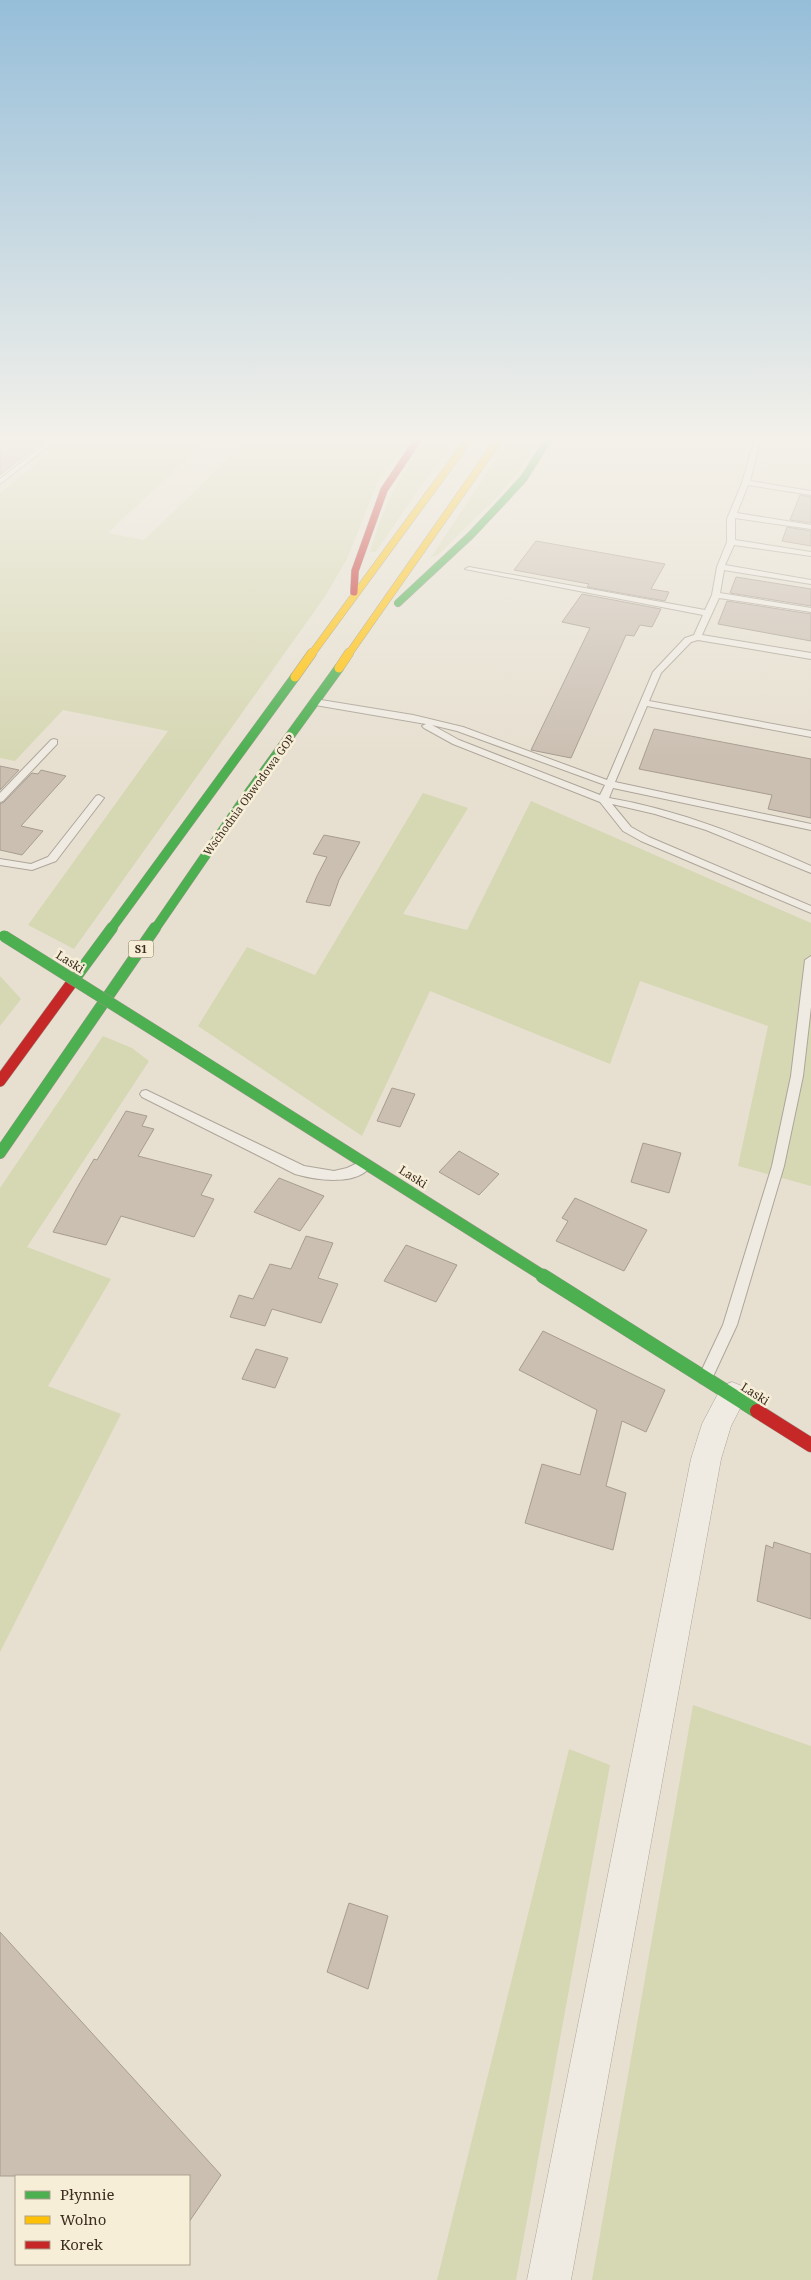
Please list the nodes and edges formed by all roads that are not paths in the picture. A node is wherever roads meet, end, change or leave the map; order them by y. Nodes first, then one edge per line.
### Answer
1 (364, 544) edge
2 (393, 544) edge
3 (425, 544) edge
4 (460, 544) edge
5 (730, 544) edge
6 (747, 544) edge
7 (811, 554) edge
8 (722, 567) junction
9 (469, 569) dead end
10 (811, 582) edge
11 (716, 595) junction
12 (354, 598) junction
13 (811, 610) edge
14 (708, 613) junction
15 (366, 629) junction
16 (697, 637) junction
17 (811, 656) edge
18 (315, 702) junction
19 (644, 704) junction
20 (413, 718) junction
21 (811, 734) edge
22 (54, 742) dead end
23 (610, 784) junction
24 (100, 798) dead end
25 (0, 799) edge
26 (602, 800) junction
27 (811, 828) edge
28 (0, 862) edge
29 (811, 870) edge
30 (811, 910) edge
31 (2, 935) edge
32 (811, 960) edge
33 (0, 1081) edge
34 (146, 1094) dead end
35 (0, 1153) edge
36 (366, 1164) junction
37 (719, 1387) junction
38 (811, 1445) edge
39 (549, 2280) edge

1 - 12 main road
2 - 12 main road
3 - 15 main road, Wschodnia Obwodowa GOP / S1
4 - 15 main road
5 - 8 lane
6 - 7 lane
8 - 10 lane
8 - 11 lane
9 - 14 lane
11 - 13 lane
11 - 14 lane
12 - 33 main road
14 - 16 lane
15 - 18 main road, Wschodnia Obwodowa GOP / S1
16 - 17 lane
16 - 19 lane
18 - 20 lane
18 - 35 main road, Wschodnia Obwodowa GOP / S1
19 - 21 lane
19 - 23 lane
20 - 23 lane
20 - 26 lane
22 - 25 lane
23 - 26 lane
23 - 27 lane
24 - 28 lane
26 - 29 lane
26 - 30 lane
31 - 36 main road, Laski, bridge
32 - 37 lane
34 - 36 lane
36 - 37 main road, Laski
37 - 38 main road, Laski
37 - 39 street

